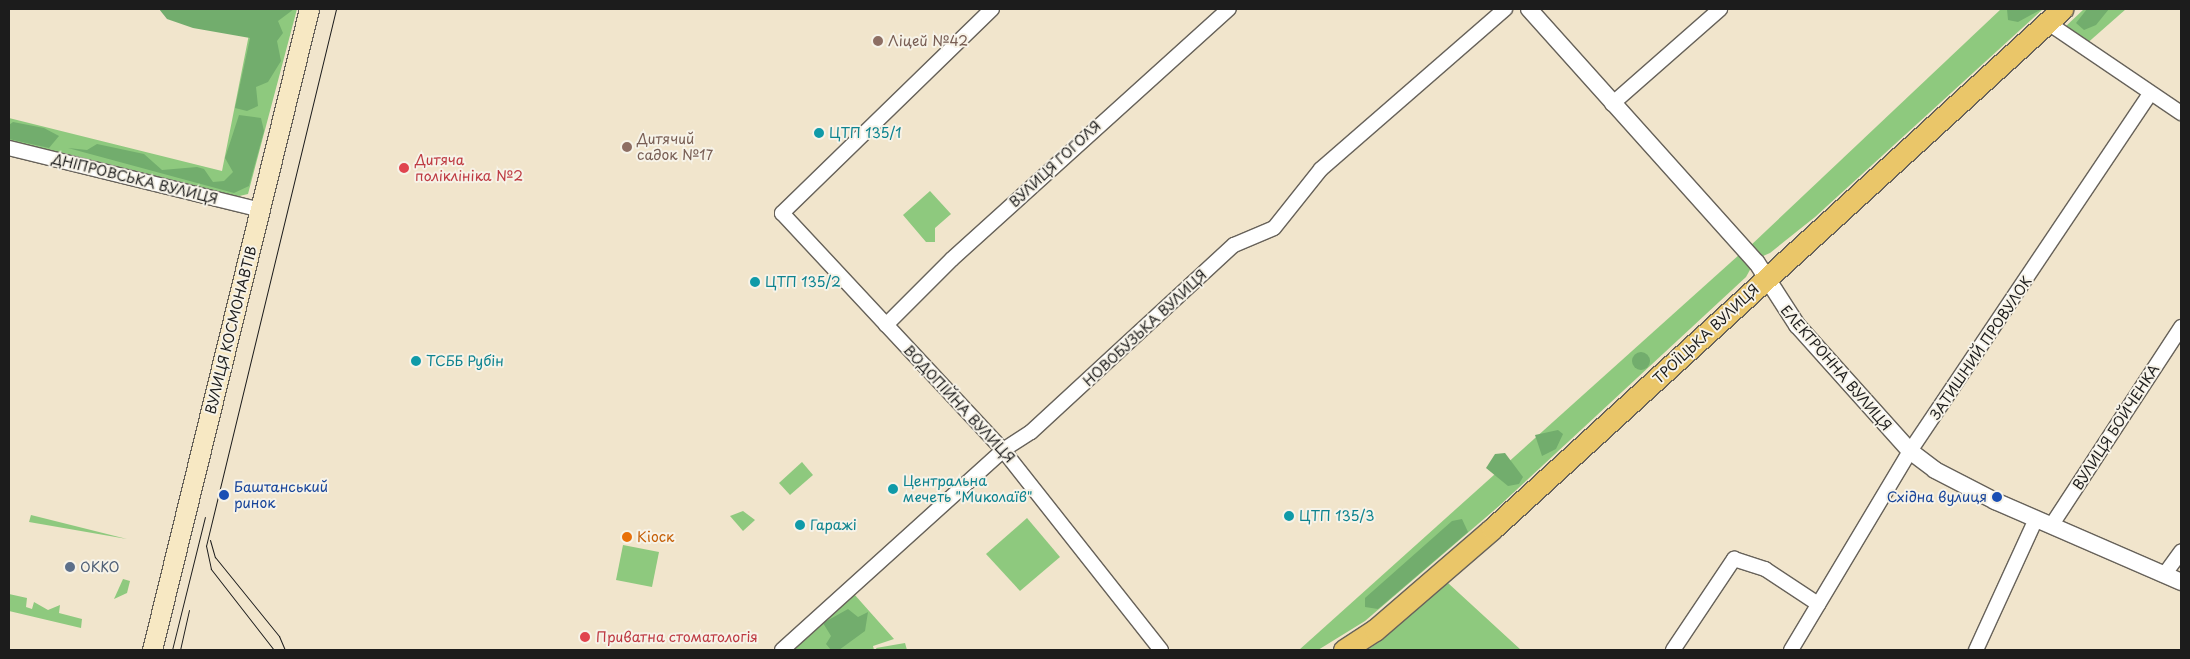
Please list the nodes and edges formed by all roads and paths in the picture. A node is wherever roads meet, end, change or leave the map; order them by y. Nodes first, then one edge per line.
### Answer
1 (309, 9) edge
2 (992, 9) edge
3 (1229, 9) edge
4 (1505, 9) edge
5 (1529, 9) edge
6 (1720, 9) edge
7 (2055, 16) edge
8 (2149, 96) junction
9 (1612, 104) junction
10 (2181, 113) edge
11 (9, 148) edge
12 (261, 210) junction
13 (1766, 279) junction
14 (886, 325) junction
15 (2181, 328) edge
16 (1003, 450) junction
17 (1910, 452) junction
18 (2036, 519) junction
19 (2051, 526) junction
20 (2181, 552) edge
21 (2164, 575) junction
22 (2181, 582) edge
23 (1818, 604) junction
24 (152, 650) edge
25 (782, 650) edge
26 (1161, 650) edge
27 (1344, 650) edge
28 (1673, 650) edge
29 (1792, 650) edge
30 (1976, 650) edge

1 - 12 main road, ВУЛИЦЯ КОСМОНАВТІВ
2 - 14 street, ВОДОПІЙНА ВУЛИЦЯ
3 - 14 street, ВУЛИЦЯ ГОГОЛЯ
4 - 16 street, НОВОБУЗЬКА ВУЛИЦЯ
5 - 9 street, ЕЛЕКТРОННА ВУЛИЦЯ
6 - 9 street
7 - 8 street
7 - 13 main road, ТРОЇЦЬКА ВУЛИЦЯ
8 - 10 street
8 - 17 street, ЗАТИШНИЙ ПРОВУЛОК
9 - 13 street, ЕЛЕКТРОННА ВУЛИЦЯ
11 - 12 street, ДНІПРОВСЬКА ВУЛИЦЯ
12 - 24 main road, ВУЛИЦЯ КОСМОНАВТІВ
13 - 17 street, ЕЛЕКТРОННА ВУЛИЦЯ
13 - 27 main road, ТРОЇЦЬКА ВУЛИЦЯ
14 - 16 street, ВОДОПІЙНА ВУЛИЦЯ
15 - 19 street, ВУЛИЦЯ БОЙЧЕНКА
16 - 25 street, НОВОБУЗЬКА ВУЛИЦЯ
16 - 26 street, ВОДОПІЙНА ВУЛИЦЯ
17 - 18 street, ЕЛЕКТРОННА ВУЛИЦЯ
17 - 23 street, ЗАТИШНИЙ ПРОВУЛОК
18 - 19 street, ЕЛЕКТРОННА ВУЛИЦЯ
18 - 30 street
19 - 21 street, ЕЛЕКТРОННА ВУЛИЦЯ
20 - 21 street
21 - 22 street, ЕЛЕКТРОННА ВУЛИЦЯ
23 - 28 street
23 - 29 street, ЗАТИШНИЙ ПРОВУЛОК

